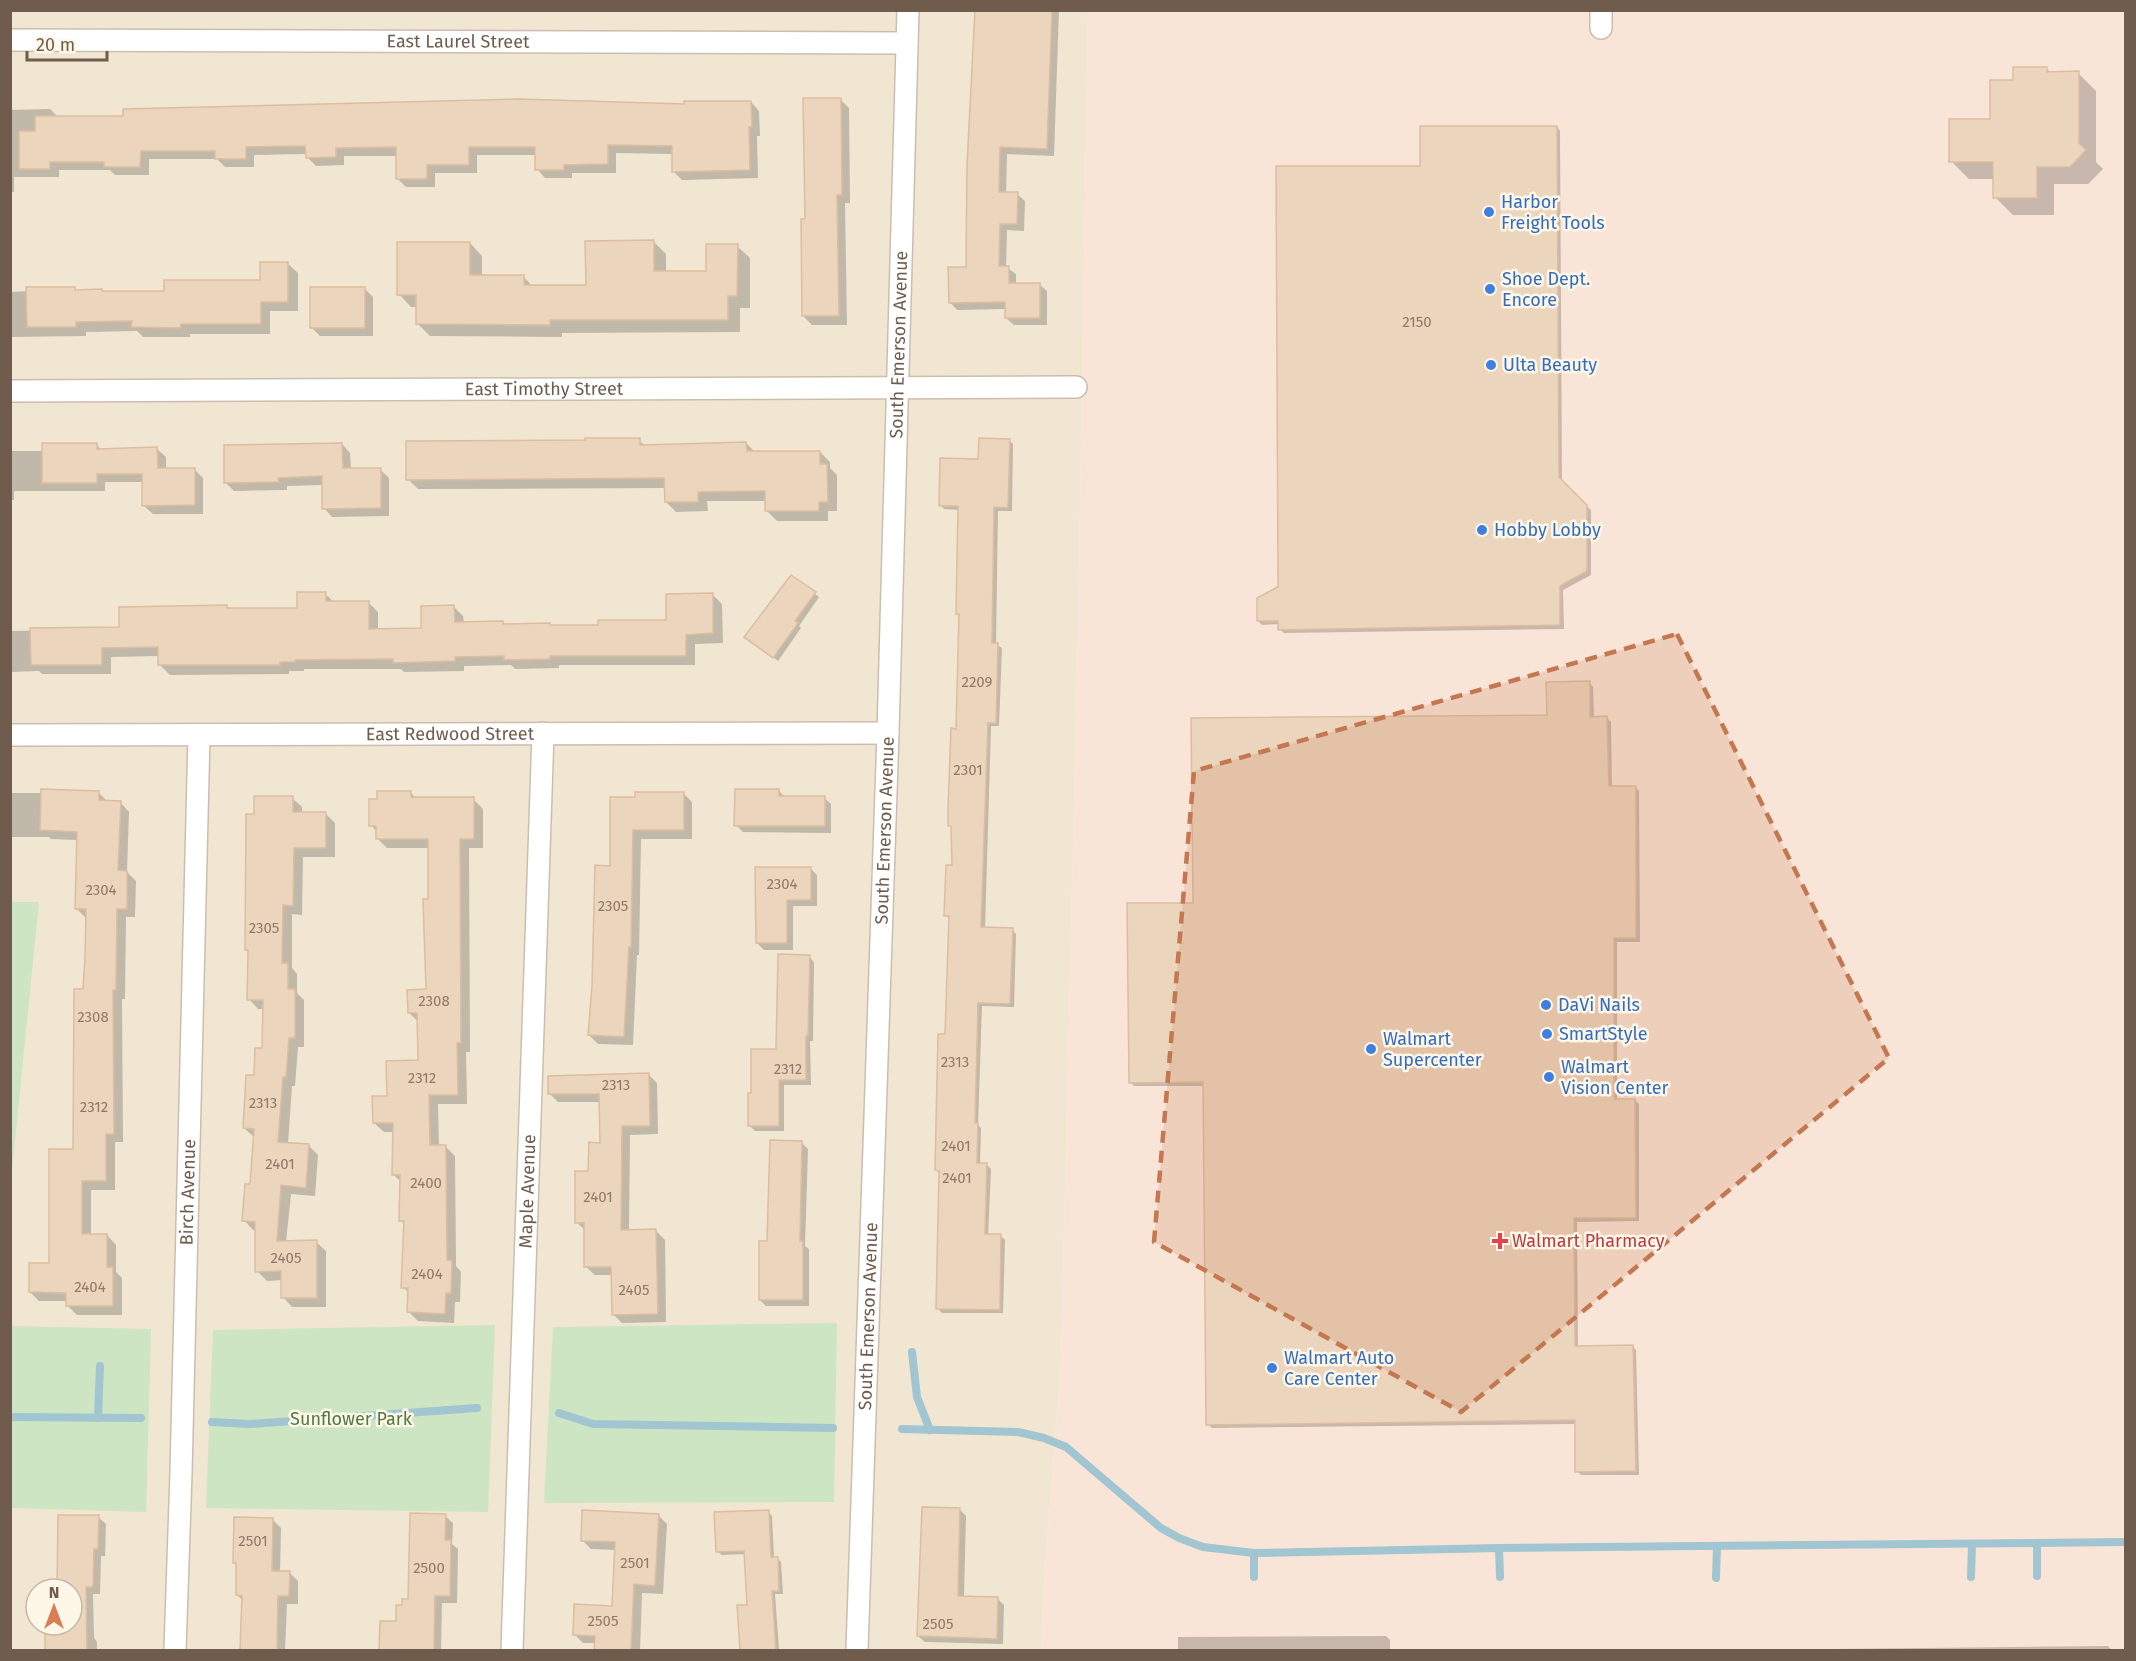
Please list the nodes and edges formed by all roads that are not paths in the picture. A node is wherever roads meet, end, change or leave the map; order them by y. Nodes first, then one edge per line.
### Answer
1 (908, 10) edge
2 (10, 40) edge
3 (907, 43) junction
4 (1076, 387) dead end
5 (898, 388) junction
6 (10, 391) edge
7 (543, 733) junction
8 (888, 733) junction
9 (10, 735) edge
10 (199, 735) junction
11 (175, 1650) edge
12 (512, 1650) edge
13 (857, 1650) edge

1 - 3 street, South Emerson Avenue
2 - 3 street, East Laurel Street
3 - 5 street, South Emerson Avenue
4 - 5 street, East Timothy Street
5 - 6 street, East Timothy Street
5 - 8 street, South Emerson Avenue
7 - 8 street, East Redwood Street
7 - 10 street, East Redwood Street
7 - 12 street, Maple Avenue
8 - 13 street, South Emerson Avenue
9 - 10 street, East Redwood Street
10 - 11 street, Birch Avenue

